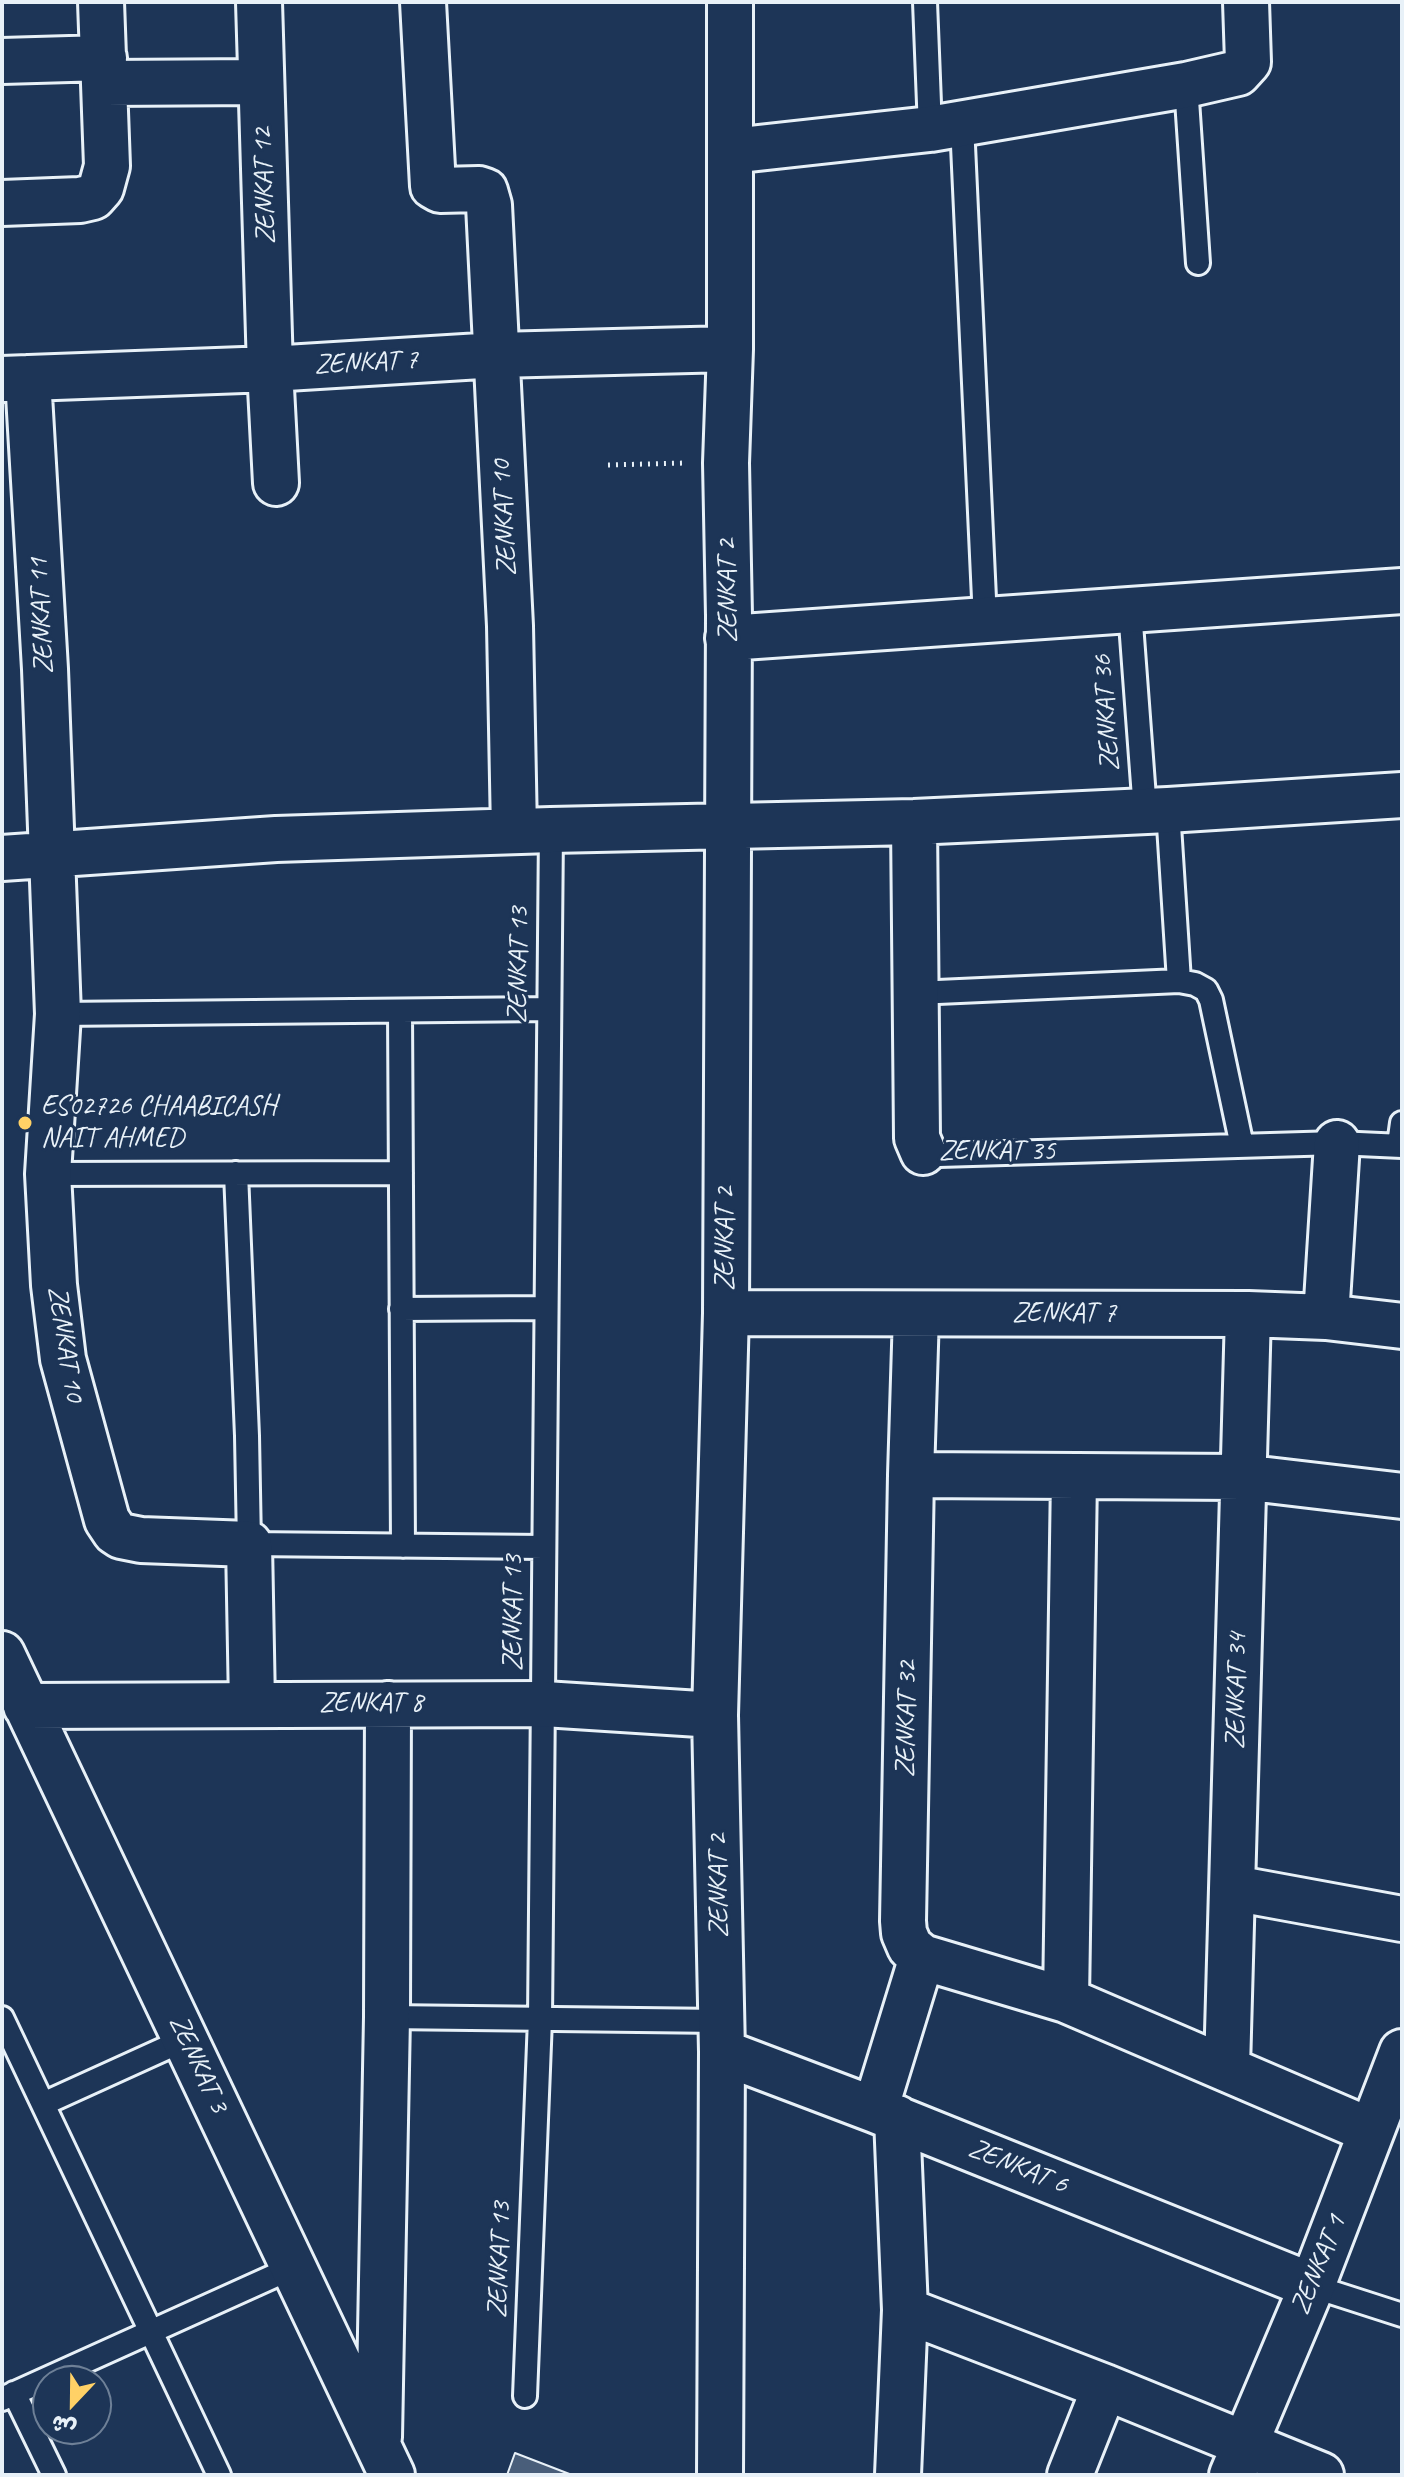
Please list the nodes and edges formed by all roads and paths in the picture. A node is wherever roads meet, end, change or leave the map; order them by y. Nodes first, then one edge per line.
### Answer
1 (101, 2) edge
2 (259, 2) edge
3 (423, 2) edge
4 (730, 2) edge
5 (925, 2) edge
6 (1246, 2) edge
7 (2, 61) edge
8 (105, 71) junction
9 (260, 82) junction
10 (1186, 85) junction
11 (946, 126) junction
12 (731, 151) junction
13 (2, 203) edge
14 (1198, 263) dead end
15 (730, 349) junction
16 (497, 355) junction
17 (270, 369) junction
18 (15, 379) edge
19 (726, 463) junction
20 (608, 465) dead end
21 (276, 483) dead end
22 (1402, 591) edge
23 (1130, 610) junction
24 (985, 620) junction
25 (728, 638) junction
26 (1402, 795) edge
27 (1156, 810) junction
28 (914, 822) junction
29 (727, 825) junction
30 (532, 830) junction
31 (51, 853) junction
32 (2, 858) edge
33 (1179, 981) junction
34 (916, 993) junction
35 (548, 1009) junction
36 (400, 1011) junction
37 (58, 1014) junction
38 (1401, 1138) edge
39 (1337, 1143) junction
40 (1242, 1146) junction
41 (923, 1152) joint
42 (236, 1173) junction
43 (401, 1173) junction
44 (48, 1174) junction
45 (546, 1308) junction
46 (401, 1309) junction
47 (726, 1313) junction
48 (916, 1314) junction
49 (1248, 1314) junction
50 (1326, 1317) junction
51 (1402, 1326) edge
52 (911, 1475) junction
53 (1074, 1477) junction
54 (1242, 1477) junction
55 (1402, 1496) edge
56 (249, 1544) junction
57 (403, 1546) junction
58 (544, 1547) junction
59 (2, 1654) edge
60 (252, 1704) junction
61 (388, 1704) junction
62 (544, 1704) junction
63 (26, 1706) junction
64 (715, 1715) junction
65 (1233, 1888) junction
66 (1402, 1919) edge
67 (922, 1957) junction
68 (1066, 2000) junction
69 (387, 2017) junction
70 (2, 2018) edge
71 (540, 2019) junction
72 (722, 2036) junction
73 (186, 2039) junction
74 (1402, 2052) edge
75 (1227, 2068) junction
76 (43, 2104) junction
77 (886, 2114) junction
78 (1371, 2131) junction
79 (294, 2267) junction
80 (1312, 2286) junction
81 (905, 2310) junction
82 (1402, 2315) edge
83 (150, 2333) junction
84 (1105, 2387) junction
85 (8, 2396) edge
86 (525, 2396) dead end
87 (1238, 2460) edge
88 (385, 2461) edge
89 (54, 2475) edge
90 (219, 2475) edge
91 (720, 2475) edge
92 (898, 2475) edge
93 (1070, 2475) edge
94 (1321, 2475) edge

1 - 8 street
2 - 9 street, ZENKAT 12
3 - 16 street, ZENKAT 10
4 - 12 street, ZENKAT 2
5 - 11 lane
6 - 10 street
7 - 8 street
8 - 9 street
8 - 13 street
9 - 17 street, ZENKAT 12
10 - 11 street
10 - 14 lane
11 - 12 street
11 - 24 lane
12 - 15 street, ZENKAT 2
15 - 16 street, ZENKAT 7
15 - 19 street, ZENKAT 2
16 - 17 street, ZENKAT 7
16 - 30 street, ZENKAT 10
17 - 18 street, ZENKAT 7
17 - 21 street, ZENKAT 12
18 - 31 street, ZENKAT 11
19 - 20 path
19 - 25 street, ZENKAT 2
22 - 23 street
23 - 24 street
23 - 27 lane, ZENKAT 36
24 - 25 street
25 - 29 street, ZENKAT 2
26 - 27 street
27 - 28 street
27 - 33 lane, ZENKAT 36
28 - 29 street
28 - 34 street, ZENKAT 35
29 - 30 street
29 - 47 street, ZENKAT 2
30 - 31 street
30 - 35 lane, ZENKAT 13
31 - 32 street
31 - 37 street, ZENKAT 10
33 - 34 lane
33 - 40 lane
34 - 41 street, ZENKAT 35
35 - 36 lane
35 - 45 lane, ZENKAT 13
36 - 37 lane
36 - 43 lane
37 - 44 street, ZENKAT 10
38 - 39 lane, ZENKAT 35
39 - 40 lane, ZENKAT 35
39 - 50 street
40 - 41 lane, ZENKAT 35
42 - 43 lane
42 - 44 lane
42 - 56 lane
43 - 46 lane
44 - 56 street, ZENKAT 10
45 - 46 lane
45 - 58 lane, ZENKAT 13
46 - 57 lane
47 - 48 street, ZENKAT 7
47 - 64 street, ZENKAT 2
48 - 49 street, ZENKAT 7
48 - 52 street, ZENKAT 32
49 - 50 street, ZENKAT 7
49 - 54 street, ZENKAT 34
50 - 51 street, ZENKAT 7
52 - 53 street
52 - 67 street, ZENKAT 32
53 - 54 street
53 - 68 street
54 - 55 street
54 - 65 street, ZENKAT 34
56 - 57 lane
56 - 60 street
57 - 58 lane
58 - 62 lane, ZENKAT 13
59 - 63 street, ZENKAT 3
60 - 61 street, ZENKAT 8
60 - 63 street, ZENKAT 8
61 - 62 street, ZENKAT 8
61 - 69 street
62 - 64 street, ZENKAT 8
62 - 71 lane, ZENKAT 13
63 - 73 street, ZENKAT 3
64 - 72 street, ZENKAT 2
65 - 66 street
65 - 75 street, ZENKAT 34
67 - 68 street
67 - 77 street
68 - 75 street
69 - 71 lane
69 - 88 street
70 - 76 lane
71 - 72 lane
71 - 86 lane, ZENKAT 13
72 - 77 street, ZENKAT 6
72 - 91 street, ZENKAT 2
73 - 76 lane
73 - 79 street, ZENKAT 3
74 - 78 street, ZENKAT 1
75 - 78 street
76 - 83 lane
77 - 80 street, ZENKAT 6
77 - 81 street
78 - 80 street, ZENKAT 1
79 - 83 lane
79 - 88 street, ZENKAT 3
80 - 82 lane
80 - 87 street, ZENKAT 1
81 - 84 street
81 - 92 street
83 - 85 lane
83 - 90 lane
84 - 87 street
84 - 93 street
85 - 89 lane
87 - 94 street

